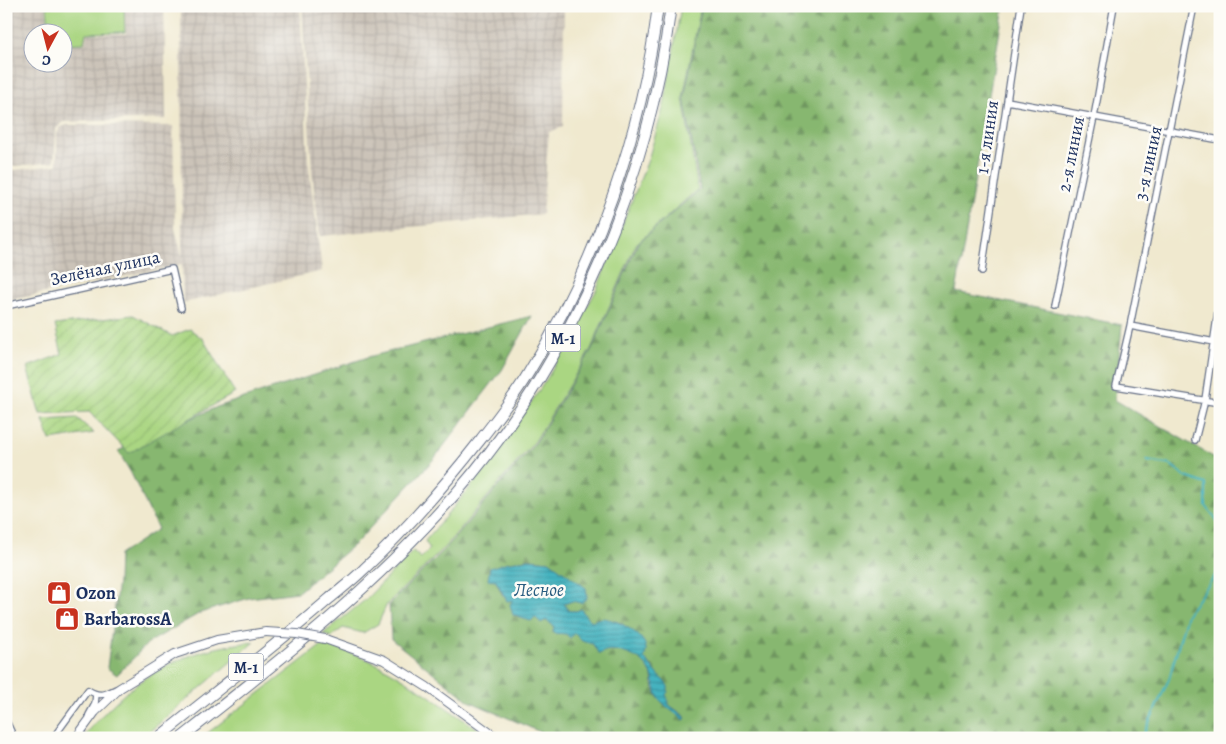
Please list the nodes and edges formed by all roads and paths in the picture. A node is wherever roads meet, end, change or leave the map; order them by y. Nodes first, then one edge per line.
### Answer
1 (658, 6) edge
2 (671, 6) edge
3 (1021, 6) edge
4 (1114, 6) edge
5 (1194, 6) edge
6 (1007, 101) junction
7 (1094, 116) junction
8 (1170, 131) junction
9 (1220, 140) edge
10 (982, 271) dead end
11 (1220, 297) edge
12 (6, 306) edge
13 (1055, 306) dead end
14 (181, 308) dead end
15 (1130, 326) junction
16 (1213, 342) junction
17 (1220, 343) edge
18 (1205, 400) junction
19 (1220, 403) edge
20 (1195, 440) dead end
21 (142, 675) junction
22 (96, 694) junction
23 (6, 720) edge
24 (84, 726) junction
25 (493, 736) edge
26 (14, 738) edge
27 (52, 738) edge
28 (76, 738) edge
29 (158, 738) edge
30 (181, 738) edge

1 - 29 highway, М-1
2 - 30 highway, М-1
3 - 6 street, 1-я линия
4 - 7 street, 2-я линия
5 - 8 street, 3-я линия
6 - 7 street
6 - 10 street, 1-я линия
7 - 8 street
7 - 13 street, 2-я линия
8 - 9 street
8 - 15 street, 3-я линия
11 - 16 street
12 - 14 street, Зелёная улица
15 - 16 street
15 - 18 street, 3-я линия
16 - 17 street
16 - 18 street
18 - 19 street
18 - 20 street
21 - 22 street
21 - 24 main road, М-1
21 - 25 main road, М-1, bridge
22 - 24 street
22 - 27 street
23 - 26 street
24 - 28 main road, М-1

